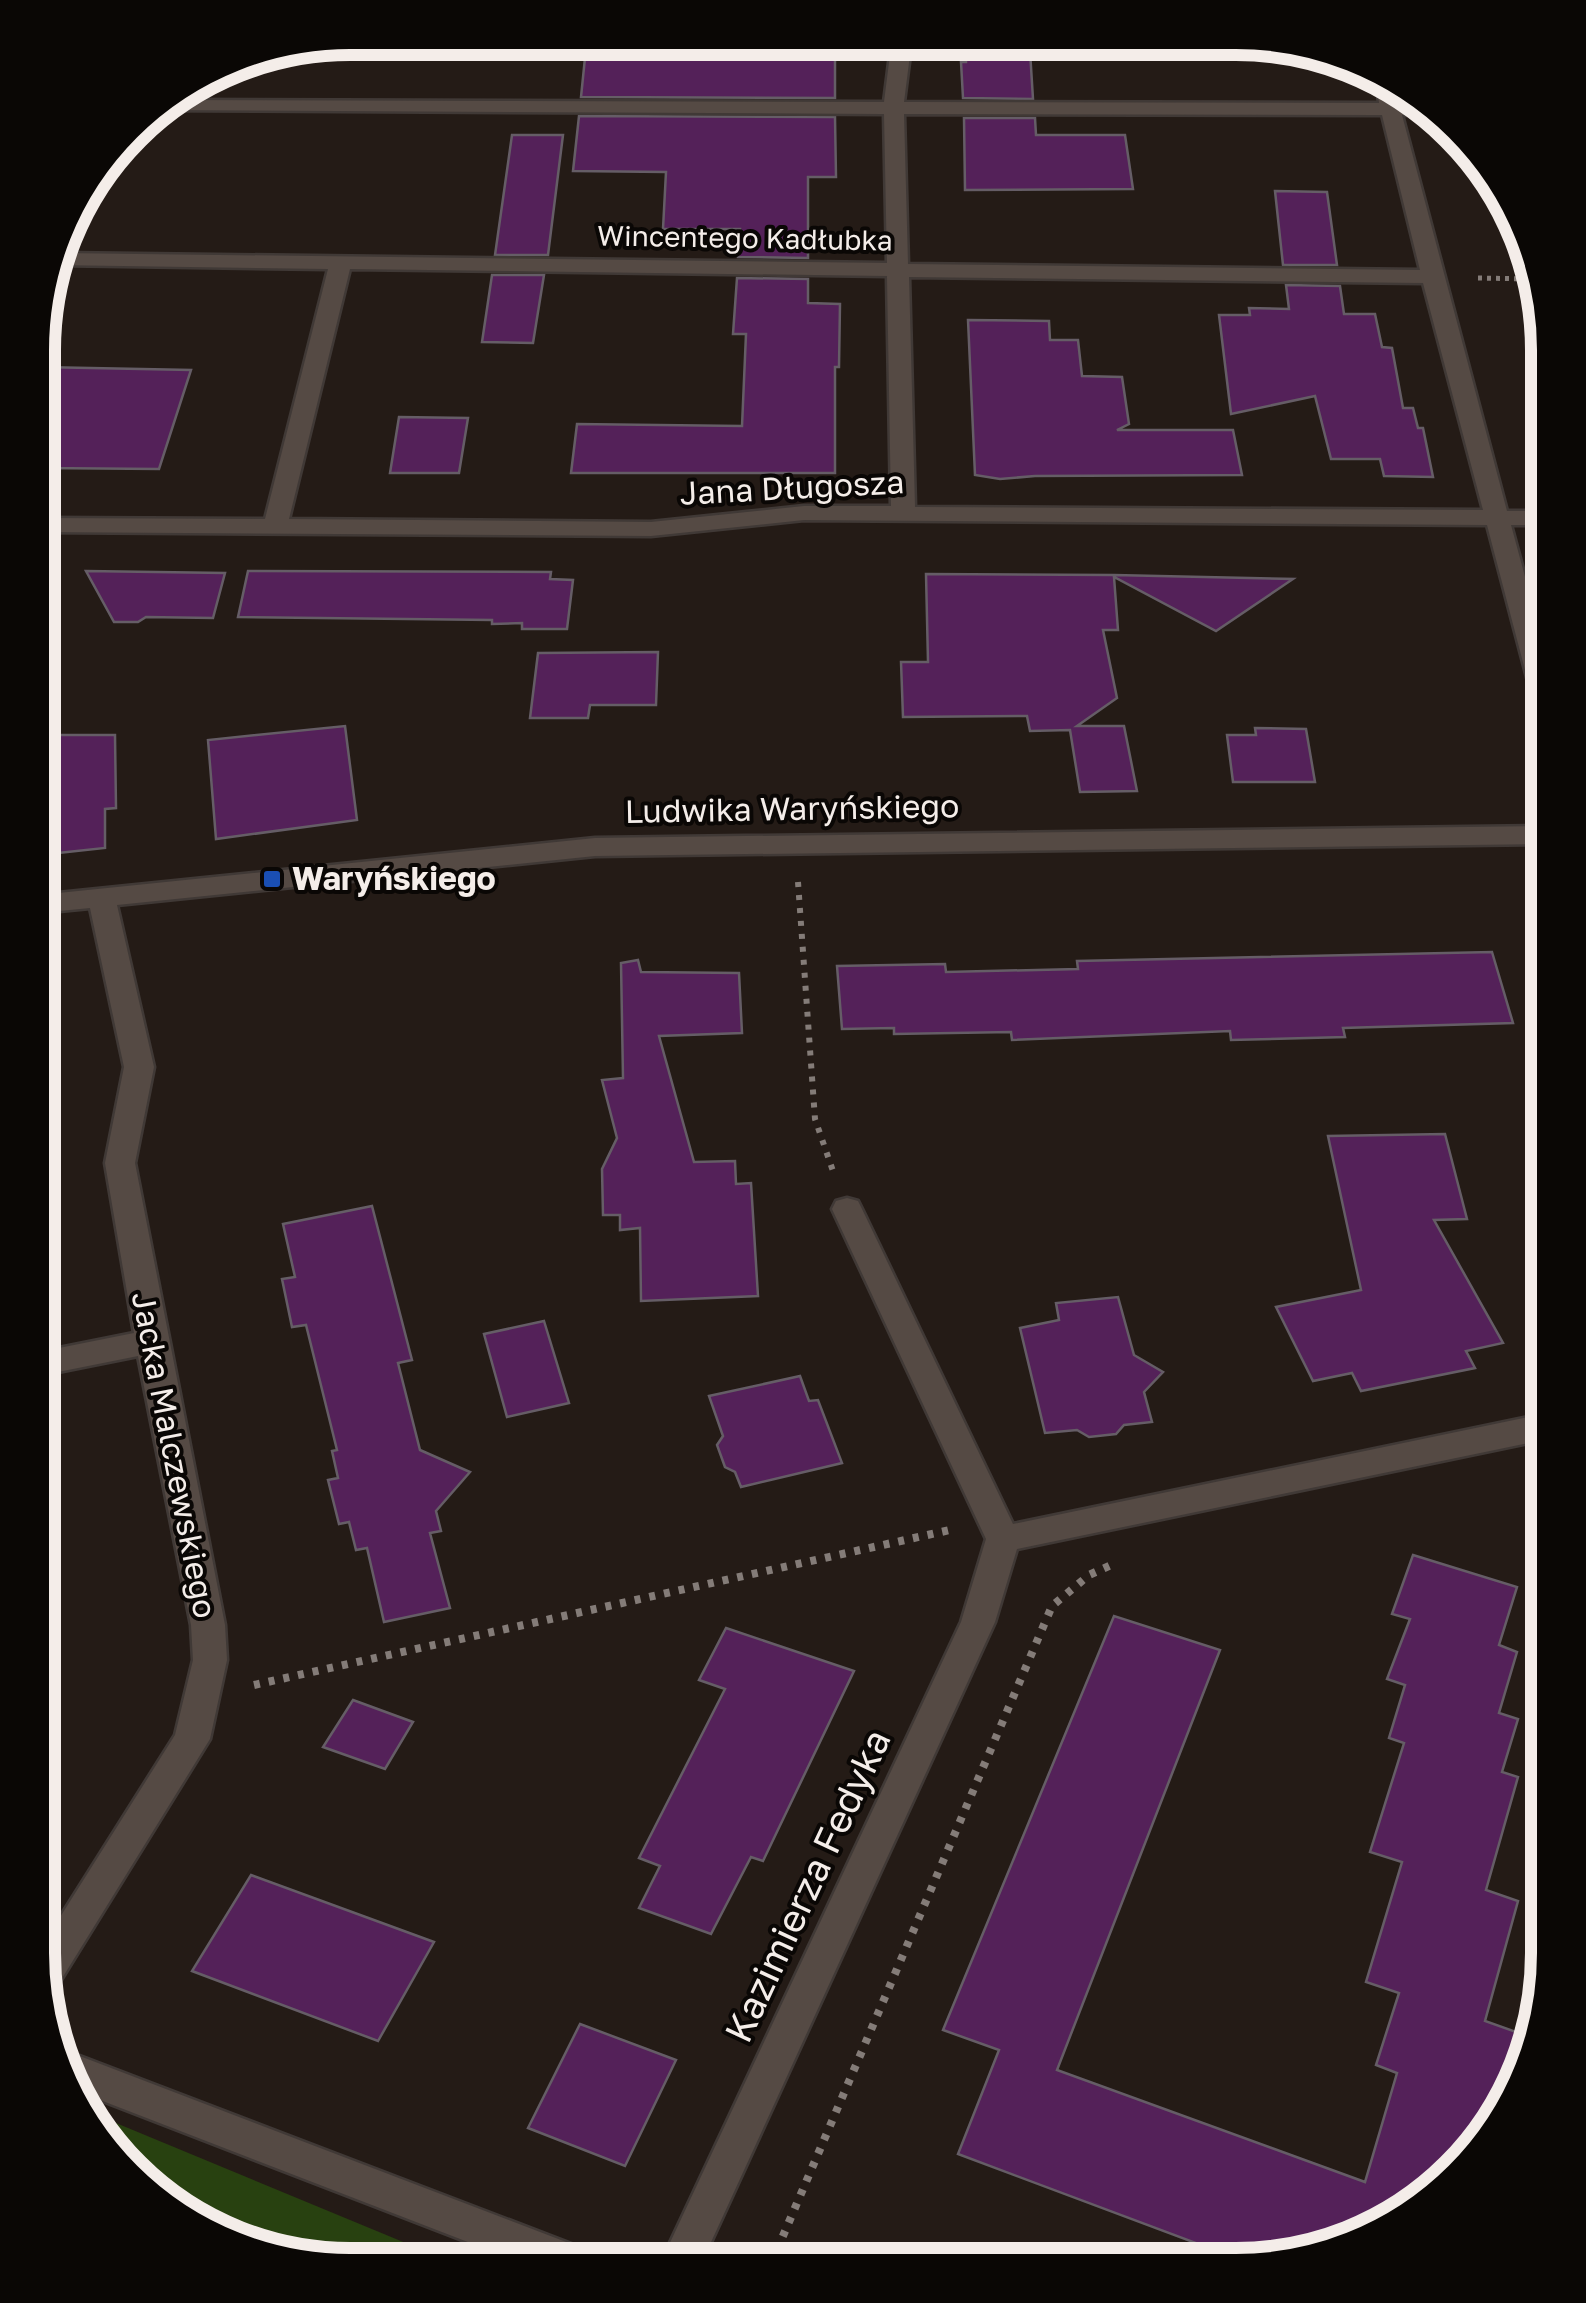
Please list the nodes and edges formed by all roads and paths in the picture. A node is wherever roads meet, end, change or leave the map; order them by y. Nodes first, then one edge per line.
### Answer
1 (898, 55) edge
2 (1388, 98) edge
3 (185, 106) edge
4 (894, 107) junction
5 (1391, 108) junction
6 (1404, 108) edge
7 (70, 259) edge
8 (341, 262) junction
9 (896, 270) junction
10 (1432, 277) junction
11 (904, 513) junction
12 (1498, 518) junction
13 (1531, 518) edge
14 (55, 525) edge
15 (276, 526) junction
16 (1531, 643) edge
17 (1531, 835) edge
18 (796, 845) junction
19 (100, 897) junction
20 (55, 902) edge
21 (847, 1209) joint
22 (151, 1340) junction
23 (55, 1360) edge
24 (1530, 1430) edge
25 (1003, 1539) junction
26 (1125, 1558) dead end
27 (204, 1697) junction
28 (55, 1957) edge
29 (82, 2075) edge
30 (531, 2248) edge
31 (687, 2248) edge
32 (778, 2248) edge

1 - 4 street
2 - 5 street
3 - 4 street
4 - 5 street
4 - 9 street
5 - 6 street
5 - 10 street
7 - 8 street, Wincentego Kadłubka
8 - 9 street, Wincentego Kadłubka
8 - 15 street
9 - 10 street, Wincentego Kadłubka
9 - 11 street
10 - 12 street
11 - 12 street, Jana Długosza
11 - 15 street, Jana Długosza
12 - 13 street, Jana Długosza
12 - 16 street
14 - 15 street, Jana Długosza
17 - 18 street, Ludwika Waryńskiego
18 - 19 street, Ludwika Waryńskiego
18 - 21 path
19 - 20 street, Ludwika Waryńskiego
19 - 22 street, Jacka Malczewskiego
21 - 25 street
22 - 23 street
22 - 27 street, Jacka Malczewskiego
24 - 25 street
25 - 27 path
25 - 31 street, Kazimierza Fedyka
26 - 32 path
27 - 28 street, Jacka Malczewskiego
29 - 30 street

